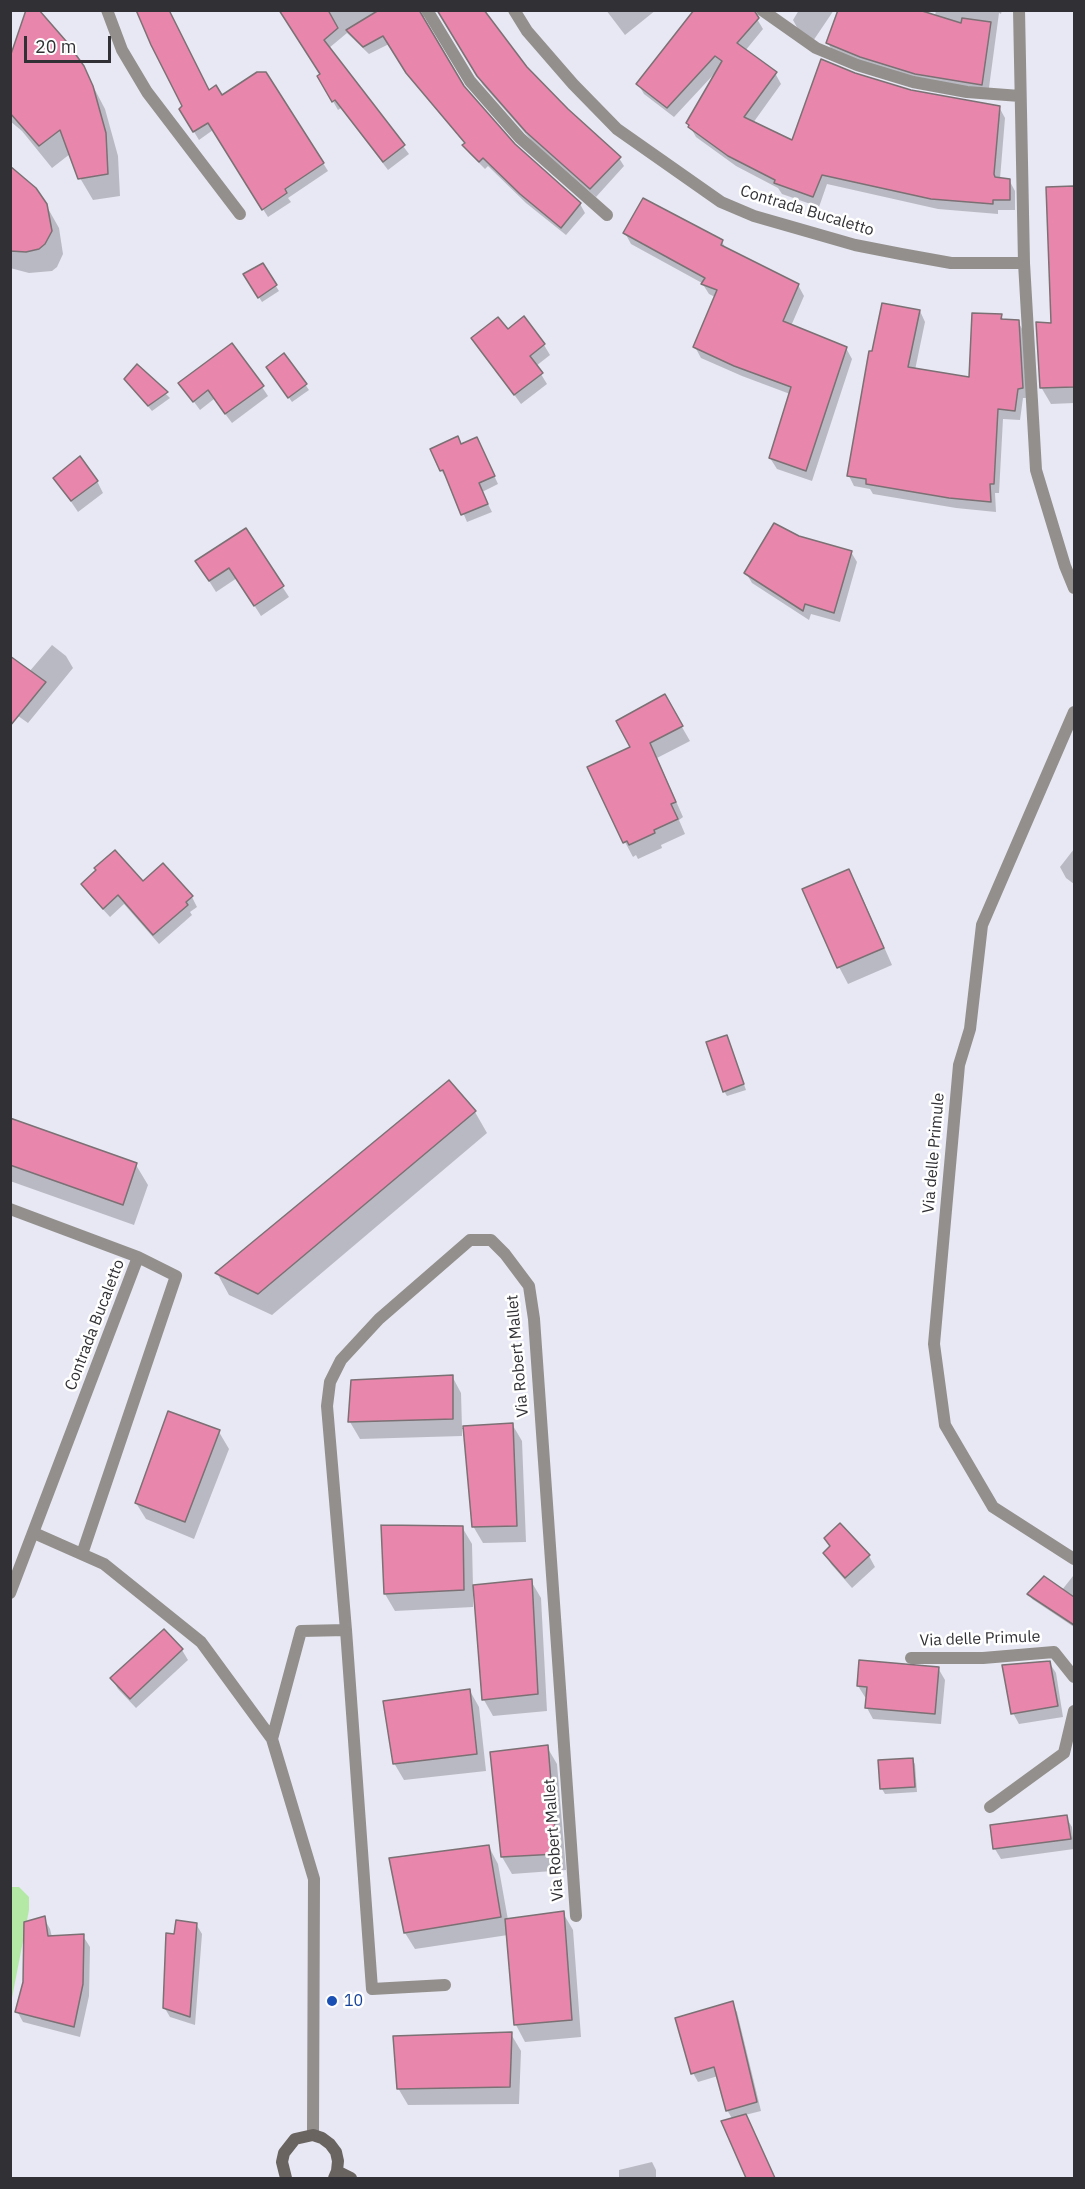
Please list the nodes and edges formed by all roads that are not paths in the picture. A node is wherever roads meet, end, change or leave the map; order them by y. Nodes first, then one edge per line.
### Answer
1 (107, 10) edge
2 (427, 10) edge
3 (514, 10) edge
4 (762, 10) edge
5 (1018, 10) edge
6 (1020, 96) junction
7 (240, 214) dead end
8 (607, 215) dead end
9 (1024, 263) junction
10 (1074, 588) edge
11 (1074, 712) edge
12 (10, 1209) edge
13 (138, 1257) junction
14 (34, 1533) junction
15 (82, 1554) junction
16 (1074, 1559) edge
17 (10, 1593) edge
18 (346, 1630) junction
19 (911, 1658) dead end
20 (1074, 1677) edge
21 (1074, 1711) edge
22 (272, 1739) junction
23 (990, 1807) dead end
24 (576, 1916) dead end
25 (445, 1985) dead end
26 (313, 2135) junction
27 (336, 2175) edge
28 (286, 2178) edge
29 (351, 2178) edge

1 - 7 street
2 - 8 street
3 - 9 street, Contrada Bucaletto
4 - 6 street
5 - 6 street
6 - 9 street
9 - 10 street
11 - 16 street, Via delle Primule
12 - 13 street, Contrada Bucaletto
13 - 14 street, Contrada Bucaletto
13 - 15 street
14 - 15 street
14 - 17 street, Contrada Bucaletto
15 - 22 street
18 - 22 street
18 - 24 street, Via Robert Mallet
18 - 25 street, Via Robert Mallet
19 - 20 street, Via delle Primule
21 - 23 street
22 - 26 street
26 - 27 street
26 - 28 street
27 - 29 street

